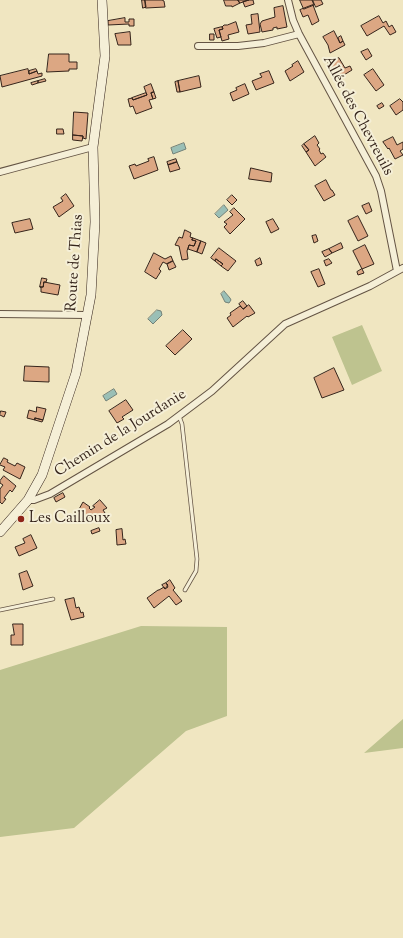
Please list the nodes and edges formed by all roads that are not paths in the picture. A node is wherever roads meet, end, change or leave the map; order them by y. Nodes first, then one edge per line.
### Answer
1 (102, 0) edge
2 (288, 0) edge
3 (299, 34) junction
4 (198, 46) dead end
5 (93, 147) junction
6 (0, 172) edge
7 (403, 268) edge
8 (397, 272) junction
9 (0, 314) edge
10 (87, 315) junction
11 (178, 416) junction
12 (28, 500) junction
13 (0, 532) edge
14 (185, 590) dead end
15 (53, 599) dead end
16 (0, 610) edge

1 - 5 street, Route de Thias
2 - 3 street, Allée des Chevreuils
3 - 4 street
3 - 8 street, Allée des Chevreuils
5 - 6 street
5 - 10 street, Route de Thias
7 - 8 street, Chemin de la Jourdanie
8 - 11 street, Chemin de la Jourdanie
9 - 10 street
10 - 12 street, Route de Thias
11 - 12 street, Chemin de la Jourdanie
11 - 14 lane
12 - 13 street, Route de Thias
15 - 16 lane

